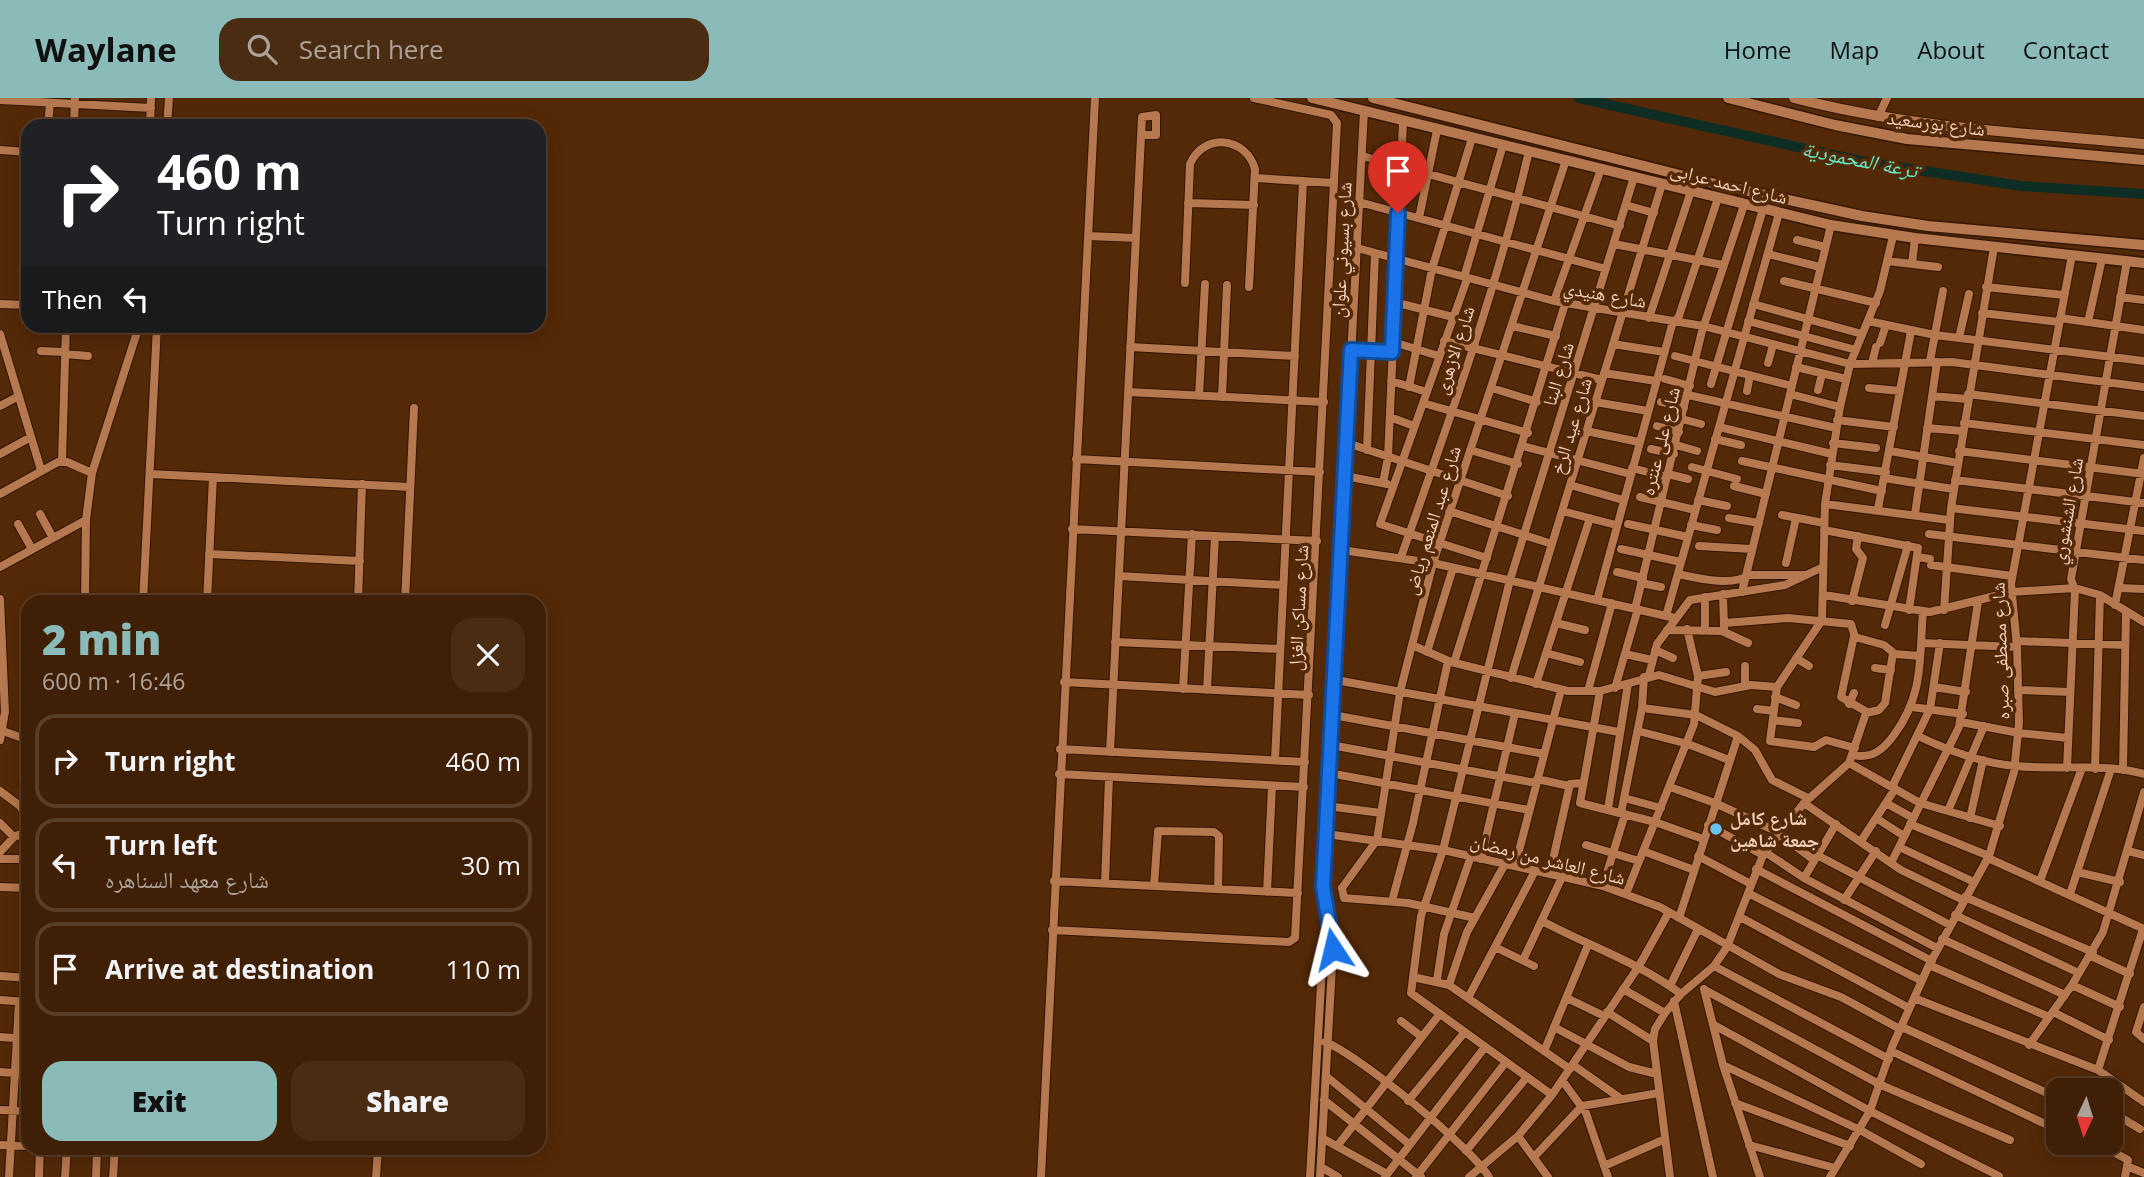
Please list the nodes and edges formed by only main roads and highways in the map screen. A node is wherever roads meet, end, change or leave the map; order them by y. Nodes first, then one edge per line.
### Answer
1 (1312, 98) edge
2 (1373, 98) edge
3 (1728, 98) edge
4 (2144, 160) edge
5 (2144, 245) edge
6 (2144, 263) edge

1 - 6 main road, شارع احمد عرابى
2 - 5 main road, شارع احمد عرابى
3 - 4 main road, شارع بورسعيد

